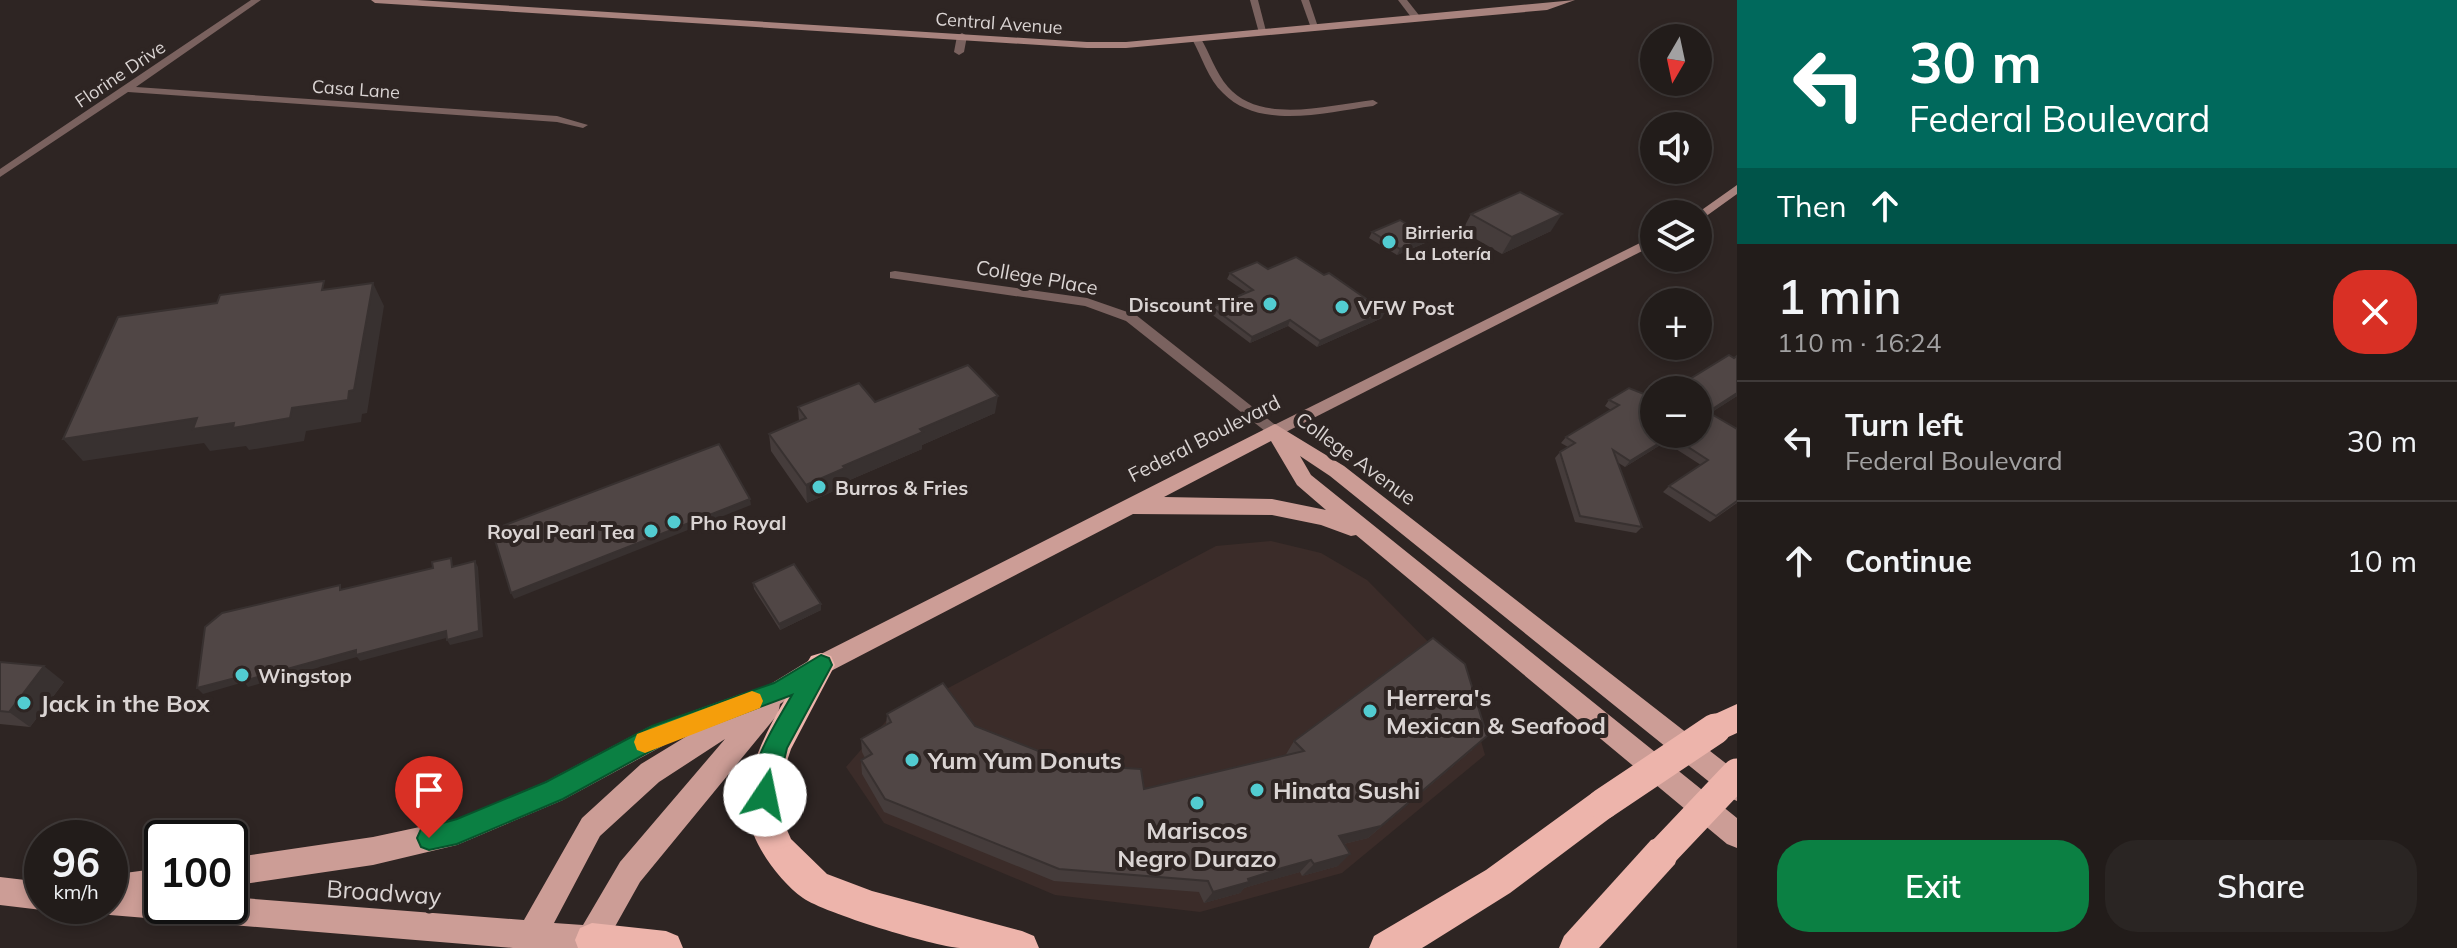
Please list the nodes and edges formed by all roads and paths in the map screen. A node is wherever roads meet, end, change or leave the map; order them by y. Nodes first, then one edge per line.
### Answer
1 (257, 0) edge
2 (375, 0) edge
3 (1254, 0) edge
4 (1305, 0) edge
5 (1402, 0) edge
6 (1571, 0) edge
7 (1417, 19) junction
8 (1316, 28) junction
9 (1264, 33) junction
10 (962, 36) junction
11 (1197, 39) junction
12 (959, 52) dead end
13 (127, 89) junction
14 (1373, 103) dead end
15 (583, 125) dead end
16 (0, 174) edge
17 (1737, 188) edge
18 (1712, 207) edge
19 (1640, 247) edge
20 (895, 275) dead end
21 (1275, 431) junction
22 (1129, 506) junction
23 (1369, 536) junction
24 (821, 665) junction
25 (781, 691) junction
26 (1726, 723) edge
27 (1737, 774) edge
28 (1737, 788) edge
29 (1737, 835) edge
30 (248, 869) edge
31 (0, 891) edge
32 (24, 894) edge
33 (248, 913) edge
34 (532, 941) edge
35 (588, 944) edge
36 (666, 948) edge
37 (1022, 948) edge
38 (1386, 948) edge
39 (1576, 948) edge

1 - 13 street, Florine Drive
2 - 10 street, Central Avenue
3 - 9 street
4 - 8 street
5 - 7 street
6 - 7 street, Central Avenue
7 - 8 street, Central Avenue
8 - 9 street, Central Avenue
9 - 11 street, Central Avenue
10 - 11 street, Central Avenue
10 - 12 street
11 - 14 street
13 - 15 street, Casa Lane
13 - 16 street, Florine Drive
17 - 18 street
19 - 21 street, Federal Boulevard
20 - 21 street, College Place
21 - 22 main road, Federal Boulevard
21 - 23 main road, College Avenue
21 - 28 main road, College Avenue
22 - 23 main road
22 - 24 main road, Federal Boulevard
23 - 29 main road, College Avenue
24 - 25 main road, Federal Boulevard
24 - 37 highway
25 - 30 main road
25 - 34 main road, Federal Boulevard
25 - 35 main road, Federal Boulevard
26 - 38 highway, bridge
27 - 39 highway, bridge
31 - 32 main road
33 - 34 main road, Broadway
34 - 35 main road, Broadway
35 - 36 highway

